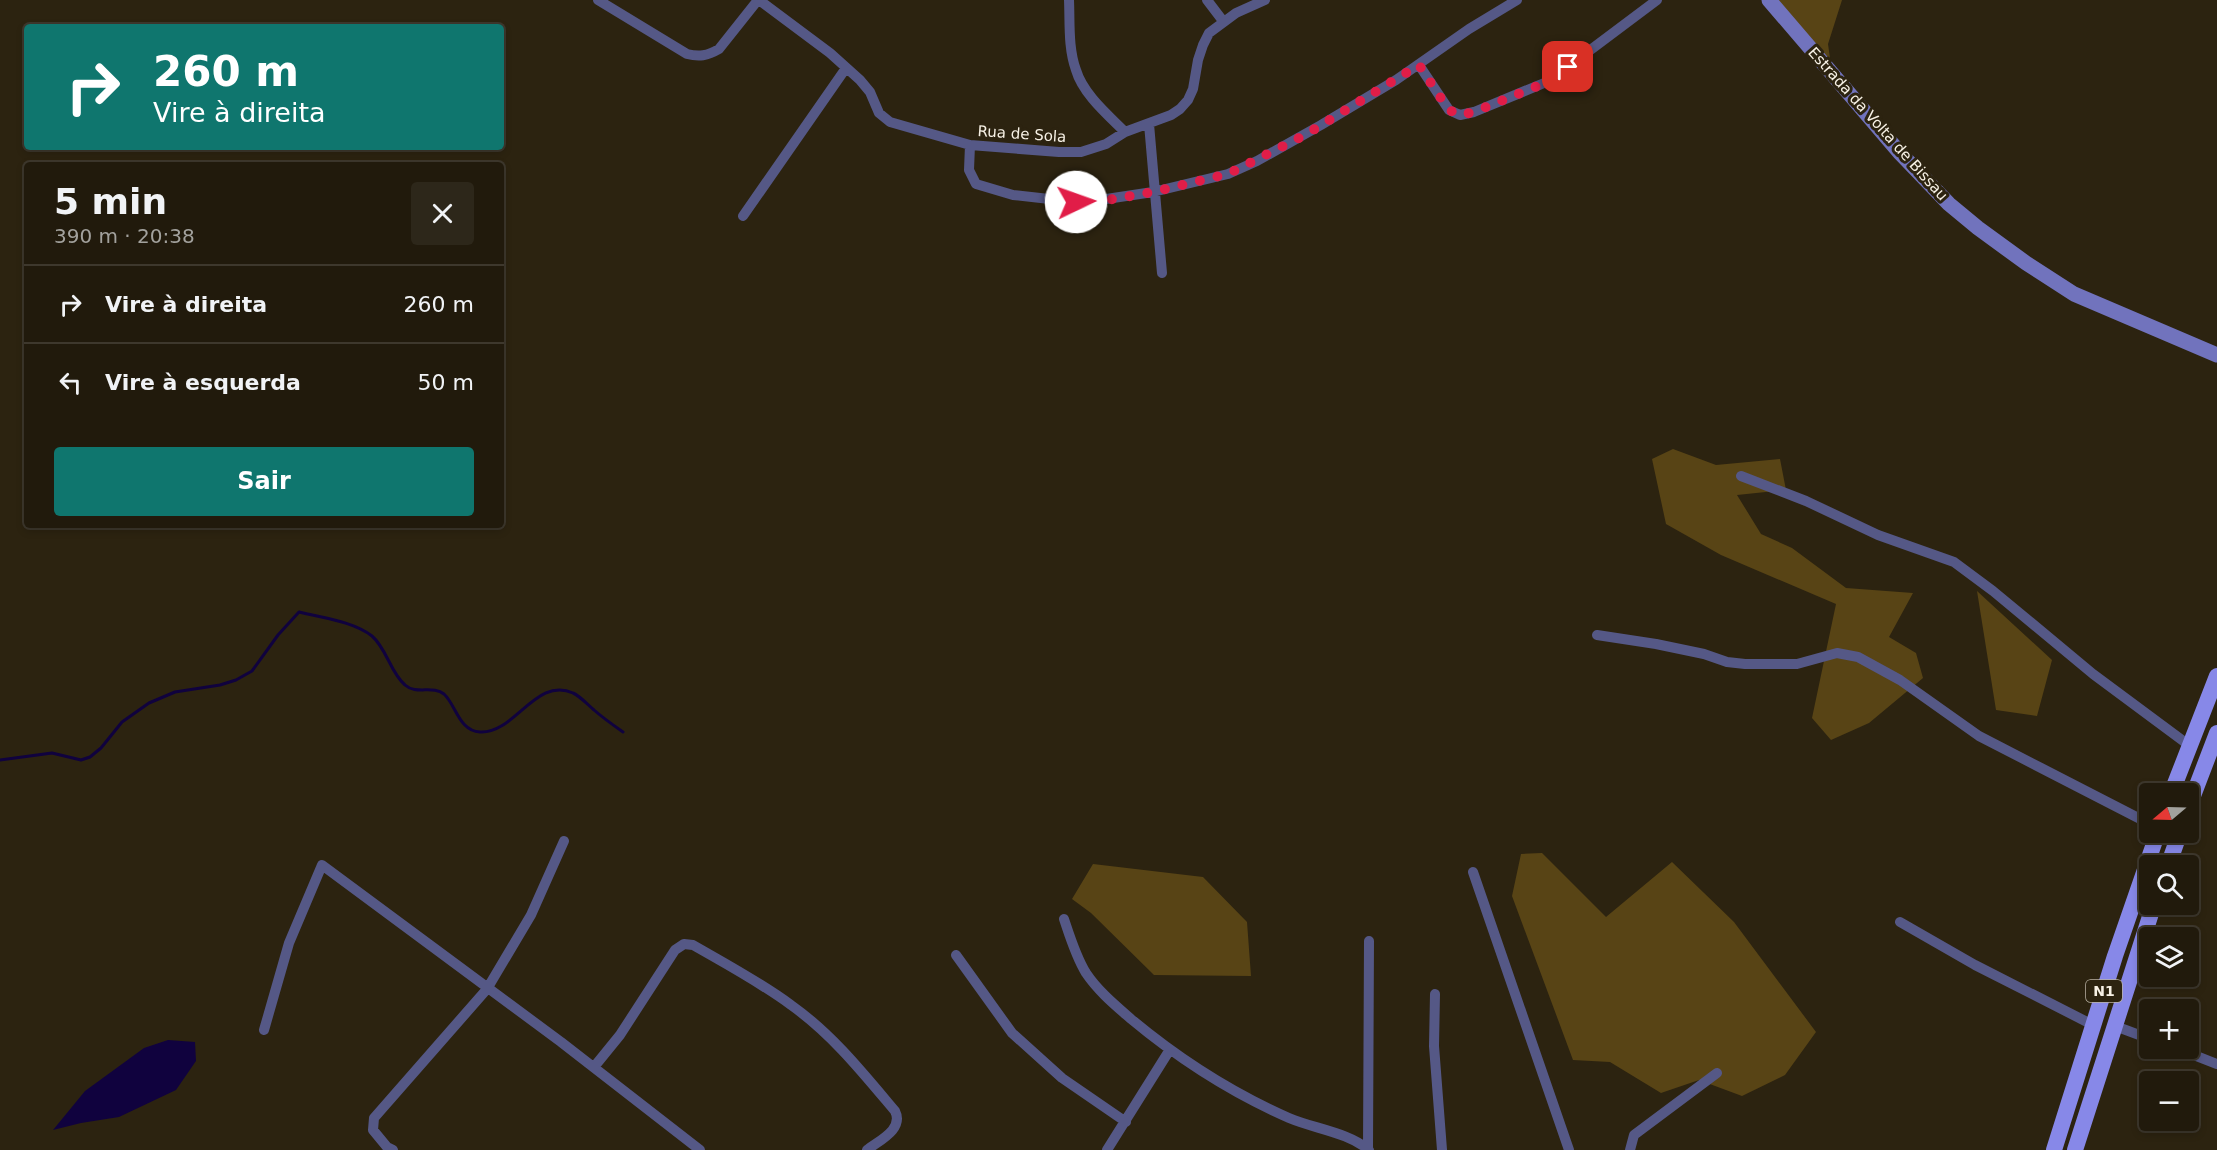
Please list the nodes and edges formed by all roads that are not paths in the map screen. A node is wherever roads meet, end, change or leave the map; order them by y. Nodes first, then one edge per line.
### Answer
1 (598, 0) edge
2 (758, 0) edge
3 (1070, 0) edge
4 (1207, 0) edge
5 (1265, 0) edge
6 (1517, 0) edge
7 (1657, 0) edge
8 (1769, 0) edge
9 (1223, 21) junction
10 (1419, 65) junction
11 (846, 68) junction
12 (1149, 124) junction
13 (1125, 132) junction
14 (970, 145) junction
15 (1153, 192) junction
16 (743, 216) dead end
17 (1162, 273) dead end
18 (2217, 355) edge
19 (1741, 476) dead end
20 (1597, 635) dead end
21 (2217, 676) edge
22 (2217, 733) edge
23 (2190, 746) junction
24 (2175, 783) edge
25 (2198, 783) edge
26 (2139, 818) edge
27 (564, 841) dead end
28 (2154, 843) edge
29 (1473, 872) dead end
30 (2150, 915) edge
31 (1064, 919) dead end
32 (1900, 922) dead end
33 (1369, 941) dead end
34 (956, 955) dead end
35 (487, 989) junction
36 (1435, 994) dead end
37 (2093, 1025) junction
38 (2115, 1026) junction
39 (264, 1030) dead end
40 (2139, 1035) edge
41 (1169, 1051) junction
42 (2199, 1057) edge
43 (2217, 1064) edge
44 (594, 1067) junction
45 (1717, 1073) dead end
46 (1126, 1122) junction
47 (1368, 1149) edge
48 (393, 1150) edge
49 (700, 1150) edge
50 (867, 1150) edge
51 (1107, 1150) edge
52 (1442, 1150) edge
53 (1569, 1150) edge
54 (1630, 1150) edge
55 (2054, 1150) edge
56 (2075, 1150) edge

1 - 2 street
2 - 11 street, Rua de Sola
3 - 13 street
4 - 9 street
5 - 9 street, Rua de Sola
6 - 10 street
7 - 10 street
8 - 18 main road, Estrada da Volta de Bissau
9 - 12 street, Rua de Sola
10 - 15 street
11 - 14 street, Rua de Sola
11 - 16 street
12 - 13 street, Rua de Sola
12 - 15 street
13 - 14 street, Rua de Sola
14 - 15 street
15 - 17 street
19 - 23 street
20 - 26 street
21 - 23 main road
22 - 25 main road
23 - 24 main road
27 - 35 street
28 - 37 main road, N1
29 - 53 street
30 - 38 main road, N1
31 - 41 street
32 - 37 street
33 - 47 street
34 - 46 street
35 - 39 street
35 - 44 street
35 - 48 street
36 - 52 street
37 - 55 main road, N1
38 - 40 street
38 - 56 main road, N1
41 - 46 street
41 - 47 street
42 - 43 street
44 - 49 street
44 - 50 street
45 - 54 street
46 - 51 street

